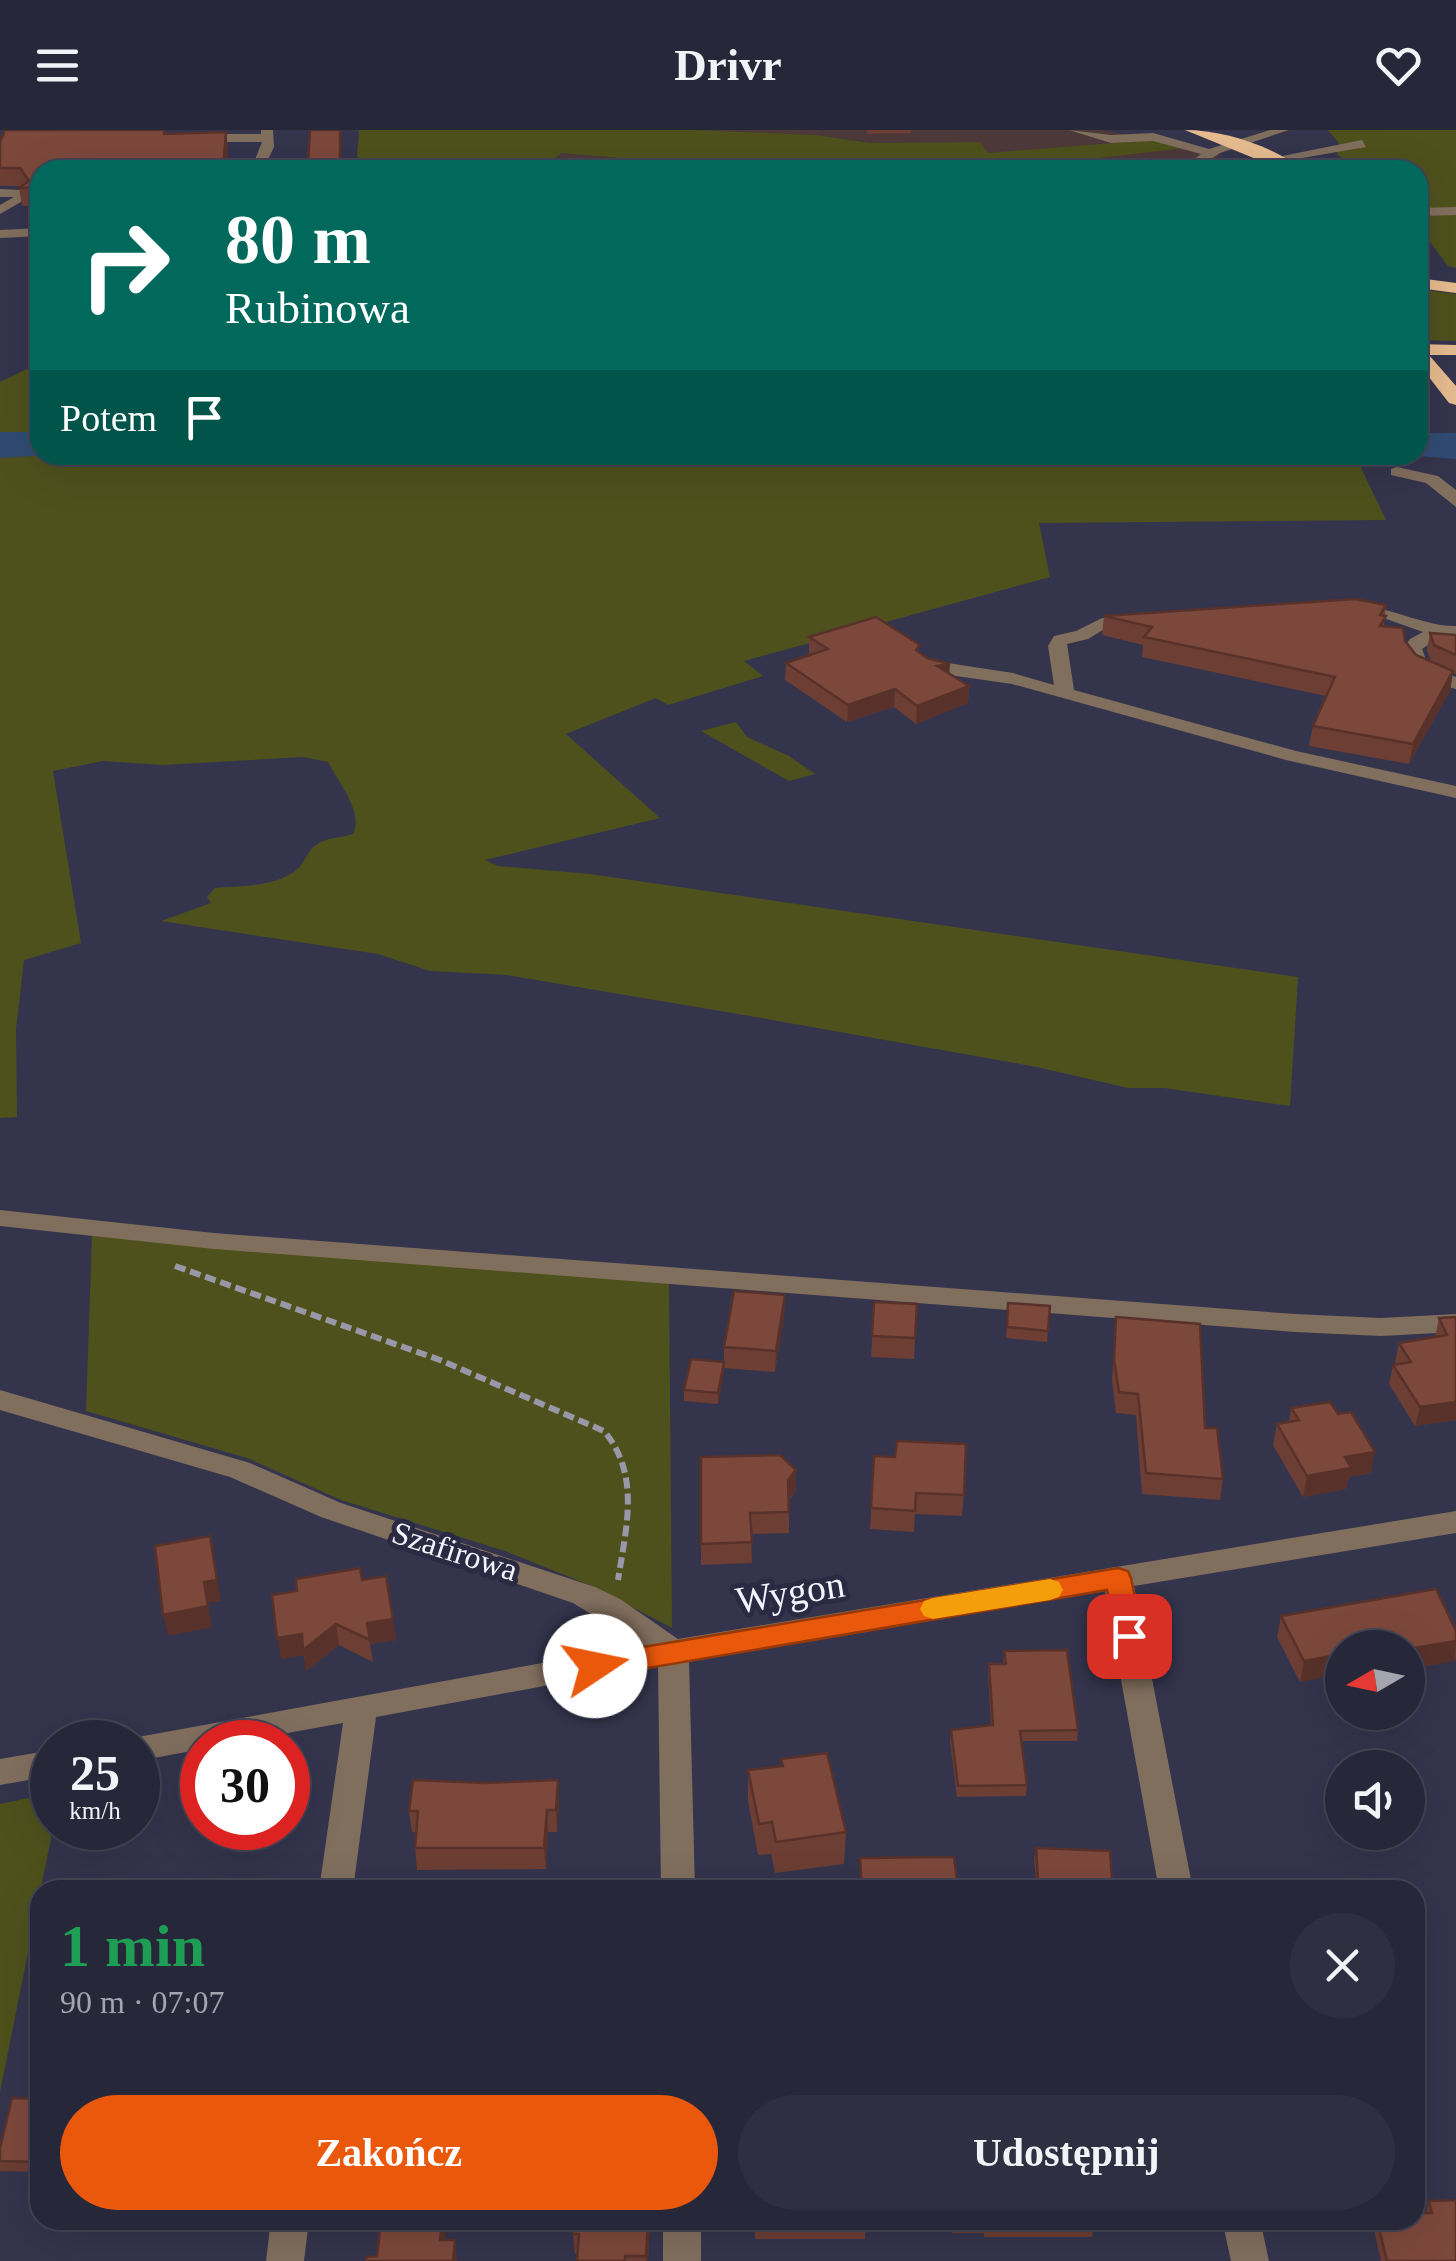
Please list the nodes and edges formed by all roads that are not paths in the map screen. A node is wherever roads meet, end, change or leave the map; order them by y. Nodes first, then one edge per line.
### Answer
1 (1075, 130) edge
2 (1192, 130) edge
3 (1283, 130) edge
4 (268, 134) edge
5 (174, 138) edge
6 (1238, 144) junction
7 (1362, 144) dead end
8 (1212, 154) junction
9 (1272, 159) joint
10 (262, 160) edge
11 (1202, 160) edge
12 (0, 193) edge
13 (0, 210) edge
14 (1456, 211) edge
15 (1428, 212) edge
16 (30, 232) edge
17 (0, 234) edge
18 (1456, 350) edge
19 (1428, 351) edge
20 (1428, 363) edge
21 (1456, 398) edge
22 (1398, 472) dead end
23 (1456, 502) edge
24 (1341, 609) edge
25 (1161, 619) edge
26 (1447, 631) edge
27 (928, 666) edge
28 (1456, 683) edge
29 (1065, 691) junction
30 (1456, 792) edge
31 (0, 1218) edge
32 (1456, 1323) edge
33 (0, 1400) edge
34 (1456, 1522) edge
35 (1118, 1578) junction
36 (673, 1651) junction
37 (361, 1709) junction
38 (160, 1744) edge
39 (30, 1767) edge
40 (0, 1772) edge
41 (337, 1880) edge
42 (678, 1880) edge
43 (1174, 1880) edge
44 (289, 2230) edge
45 (682, 2230) edge
46 (1244, 2230) edge
47 (284, 2261) edge
48 (682, 2261) edge
49 (1250, 2261) edge

1 - 8 street
2 - 6 highway
3 - 6 street
4 - 5 street
4 - 10 street
6 - 8 street
6 - 9 highway
7 - 9 street
8 - 11 street
12 - 13 street
14 - 15 street
16 - 17 street
18 - 19 highway
20 - 21 highway
22 - 23 street
24 - 26 street
25 - 29 street
26 - 28 street
27 - 29 street
29 - 30 street
31 - 32 street
33 - 36 street, Szafirowa
34 - 35 street, Wygon
35 - 36 street, Wygon
35 - 43 street
36 - 37 street, Wygon
36 - 42 street
37 - 38 street, Wygon
37 - 41 street
39 - 40 street
44 - 47 street
45 - 48 street
46 - 49 street

